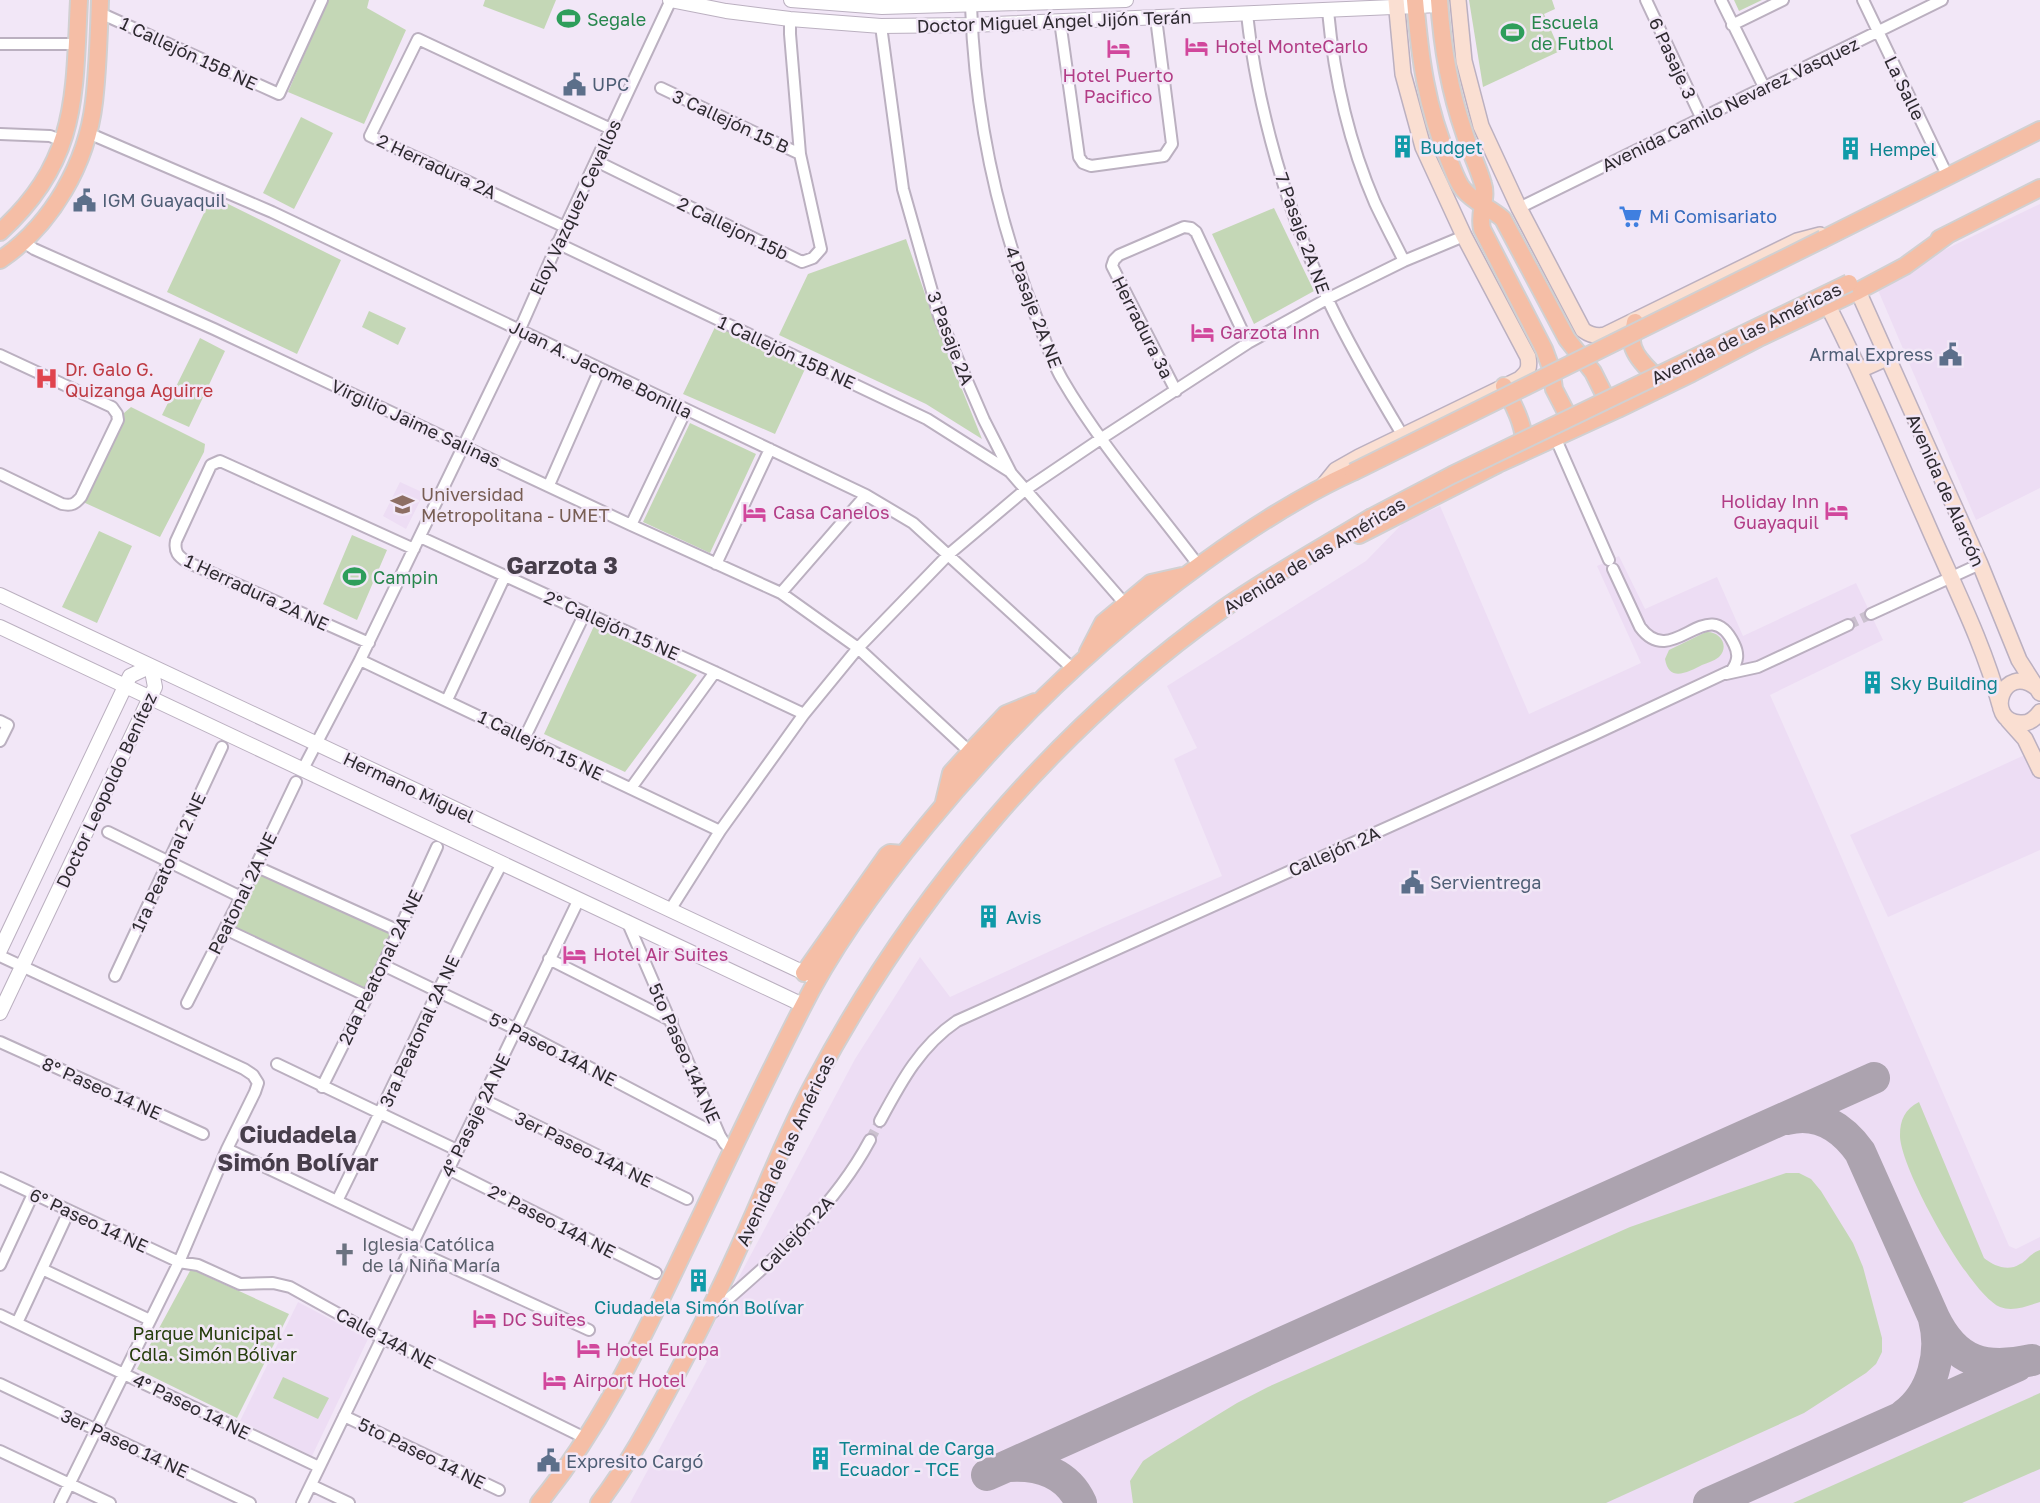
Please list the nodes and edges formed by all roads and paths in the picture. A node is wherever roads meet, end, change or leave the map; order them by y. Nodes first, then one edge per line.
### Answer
1 (79, 0) edge
2 (322, 0) edge
3 (670, 0) edge
4 (790, 0) edge
5 (1126, 0) edge
6 (1458, 0) edge
7 (1646, 0) edge
8 (1721, 0) edge
9 (1784, 0) edge
10 (1863, 0) edge
11 (1941, 0) edge
12 (1037, 2) edge
13 (1440, 3) edge
14 (1396, 4) edge
15 (1415, 4) edge
16 (100, 6) edge
17 (971, 6) junction
18 (1328, 11) junction
19 (1247, 14) junction
20 (1156, 18) junction
21 (790, 19) junction
22 (1060, 21) junction
23 (972, 25) junction
24 (1732, 25) junction
25 (881, 26) junction
26 (1878, 31) junction
27 (0, 44) edge
28 (76, 44) junction
29 (1764, 87) junction
30 (661, 88) dead end
31 (1701, 117) junction
32 (611, 129) junction
33 (2040, 130) edge
34 (88, 133) junction
35 (0, 134) edge
36 (63, 141) junction
37 (800, 154) junction
38 (596, 161) junction
39 (1948, 177) junction
40 (2040, 188) edge
41 (1482, 204) junction
42 (1519, 208) junction
43 (565, 226) junction
44 (1839, 229) junction
45 (0, 232) edge
46 (1464, 236) junction
47 (22, 241) junction
48 (557, 243) junction
49 (0, 260) edge
50 (1404, 261) junction
51 (1853, 287) junction
52 (1327, 299) junction
53 (1828, 306) junction
54 (1635, 322) junction
55 (520, 329) junction
56 (1248, 343) junction
57 (0, 355) edge
58 (1887, 358) junction
59 (600, 369) junction
60 (1860, 370) junction
61 (1668, 385) junction
62 (1504, 386) junction
63 (1176, 391) junction
64 (1618, 409) junction
65 (686, 410) junction
66 (1563, 434) junction
67 (1403, 436) junction
68 (1102, 438) junction
69 (464, 445) junction
70 (770, 449) junction
71 (1524, 452) junction
72 (1011, 473) junction
73 (0, 474) edge
74 (549, 485) junction
75 (1323, 486) junction
76 (1025, 490) junction
77 (866, 495) junction
78 (631, 525) junction
79 (420, 537) junction
80 (1326, 545) junction
81 (414, 549) junction
82 (948, 555) junction
83 (716, 564) junction
84 (1980, 564) junction
85 (1192, 570) junction
86 (505, 576) junction
87 (1951, 578) junction
88 (781, 593) junction
89 (0, 595) edge
90 (1125, 604) junction
91 (585, 613) junction
92 (1871, 614) tunnel mouth
93 (1848, 625) tunnel mouth
94 (0, 627) edge
95 (369, 643) junction
96 (858, 648) junction
97 (1086, 658) junction
98 (360, 660) junction
99 (151, 666) junction
100 (1072, 669) junction
101 (715, 672) junction
102 (1726, 674) junction
103 (126, 686) junction
104 (2038, 690) edge
105 (150, 697) junction
106 (1041, 699) junction
107 (447, 700) junction
108 (2003, 711) junction
109 (2040, 712) edge
110 (804, 714) junction
111 (4, 723) edge
112 (525, 737) junction
113 (0, 741) edge
114 (316, 743) junction
115 (222, 747) dead end
116 (970, 752) junction
117 (2040, 770) edge
118 (299, 775) junction
119 (631, 789) junction
120 (942, 806) junction
121 (720, 831) junction
122 (108, 832) dead end
123 (438, 847) dead end
124 (168, 861) junction
125 (502, 863) junction
126 (255, 866) junction
127 (241, 897) junction
128 (579, 899) junction
129 (670, 910) junction
130 (627, 921) junction
131 (225, 929) junction
132 (399, 931) junction
133 (0, 950) edge
134 (0, 956) edge
135 (549, 959) junction
136 (383, 965) junction
137 (22, 966) junction
138 (115, 976) dead end
139 (810, 976) junction
140 (437, 991) junction
141 (367, 996) junction
142 (187, 1003) dead end
143 (803, 1005) junction
144 (0, 1012) edge
145 (672, 1021) junction
146 (516, 1029) junction
147 (0, 1042) edge
148 (277, 1064) dead end
149 (322, 1087) junction
150 (482, 1099) junction
151 (380, 1115) junction
152 (880, 1121) tunnel mouth
153 (203, 1134) dead end
154 (720, 1136) junction
155 (870, 1140) tunnel mouth
156 (227, 1149) junction
157 (458, 1150) junction
158 (732, 1150) junction
159 (448, 1169) junction
160 (0, 1178) edge
161 (33, 1194) junction
162 (687, 1199) dead end
163 (338, 1201) junction
164 (69, 1211) junction
165 (413, 1243) junction
166 (3, 1250) edge
167 (179, 1262) junction
168 (0, 1265) edge
169 (42, 1269) junction
170 (656, 1273) dead end
171 (0, 1316) edge
172 (707, 1317) junction
173 (150, 1320) junction
174 (17, 1323) junction
175 (370, 1330) junction
176 (589, 1330) dead end
177 (382, 1338) junction
178 (124, 1374) junction
179 (0, 1384) edge
180 (344, 1416) junction
181 (96, 1430) junction
182 (587, 1439) junction
183 (0, 1451) edge
184 (320, 1467) junction
185 (70, 1483) junction
186 (311, 1485) junction
187 (499, 1490) dead end
188 (60, 1503) edge
189 (110, 1503) edge
190 (250, 1503) edge
191 (302, 1503) edge
192 (349, 1503) edge
193 (539, 1503) edge
194 (599, 1503) edge

1 - 28 main road
2 - 16 street, 1 Callejón 15B NE
3 - 21 street, Doctor Miguel Ángel Jijón Terán
3 - 32 street, Eloy Vazquez Cevallos
4 - 17 street, Doctor Miguel Ángel Jijón Terán
5 - 12 street, Doctor Miguel Ángel Jijón Terán
6 - 42 main road
7 - 31 street, 6 Pasaje 3
8 - 24 street
9 - 24 street
10 - 26 street, La Salle
11 - 26 street, Avenida Camilo Nevarez Vasquez
12 - 17 street, Doctor Miguel Ángel Jijón Terán
13 - 15 street, Doctor Miguel Ángel Jijón Terán
13 - 41 main road
14 - 15 street, Doctor Miguel Ángel Jijón Terán
14 - 18 street, Doctor Miguel Ángel Jijón Terán
14 - 46 main road
15 - 41 main road
16 - 34 main road
17 - 23 street, 4 Pasaje 2A NE
18 - 19 street, Doctor Miguel Ángel Jijón Terán
18 - 50 street
19 - 20 street, Doctor Miguel Ángel Jijón Terán
19 - 52 street, 7 Pasaje 2A NE
20 - 22 street, Doctor Miguel Ángel Jijón Terán
20 - 22 street
21 - 25 street, Doctor Miguel Ángel Jijón Terán
21 - 37 street, 2 Callejon 15b
22 - 23 street, Doctor Miguel Ángel Jijón Terán
23 - 25 street, Doctor Miguel Ángel Jijón Terán
23 - 68 street, 4 Pasaje 2A NE
24 - 29 street
25 - 72 street, 3 Pasaje 2A
26 - 29 street, Avenida Camilo Nevarez Vasquez
26 - 39 street, La Salle
27 - 28 street
28 - 36 main road
29 - 31 street, Avenida Camilo Nevarez Vasquez
30 - 37 street, 3 Callejón 15 B
31 - 42 street, Avenida Camilo Nevarez Vasquez
32 - 38 street, Eloy Vazquez Cevallos
32 - 43 street, 2 Herradura 2A
33 - 39 main road
34 - 47 main road
34 - 55 street, Juan A. Jacome Bonilla
35 - 36 street
36 - 45 main road
37 - 38 street, 2 Callejon 15b
38 - 43 street, Eloy Vazquez Cevallos
39 - 44 main road
40 - 51 main road, Avenida de las Américas
41 - 64 main road
41 - 66 main road
42 - 54 main road
43 - 48 street, Eloy Vazquez Cevallos
44 - 54 main road
44 - 75 main road, bridge
46 - 50 street
46 - 62 main road
47 - 49 main road
47 - 69 street, Virgilio Jaime Salinas
48 - 55 street, Eloy Vazquez Cevallos
48 - 72 street, 1 Callejón 15B NE
50 - 52 street
51 - 53 main road
51 - 58 main road, Avenida de Alarcón
51 - 80 main road, Avenida de las Américas, bridge
52 - 56 street
52 - 67 street, 7 Pasaje 2A NE
53 - 60 main road, Avenida de Alarcón
53 - 61 main road
54 - 61 main road
55 - 59 street, Juan A. Jacome Bonilla
55 - 69 street, Eloy Vazquez Cevallos
56 - 63 street
56 - 63 street, Herradura 3a
57 - 73 street
58 - 60 main road
58 - 84 main road, Avenida de Alarcón
59 - 65 street, Juan A. Jacome Bonilla
59 - 74 street
60 - 87 main road, Avenida de Alarcón
61 - 64 main road
62 - 67 main road
62 - 71 main road
63 - 68 street
64 - 66 main road
65 - 70 street, Juan A. Jacome Bonilla
65 - 78 street
66 - 71 main road
66 - 102 street
67 - 75 main road
68 - 76 street
68 - 85 street, 4 Pasaje 2A NE
69 - 74 street, Virgilio Jaime Salinas
69 - 79 street, Eloy Vazquez Cevallos
70 - 77 street, Juan A. Jacome Bonilla
70 - 83 street
71 - 80 main road
72 - 76 street, 3 Pasaje 2A
74 - 78 street, Virgilio Jaime Salinas
75 - 85 main road
76 - 82 street
76 - 90 street, 3 Pasaje 2A
77 - 82 street, Juan A. Jacome Bonilla
77 - 88 street
78 - 83 street, Virgilio Jaime Salinas
79 - 81 street, Eloy Vazquez Cevallos
79 - 86 street, 2° Callejón 15 NE
80 - 172 main road, Avenida de las Américas
81 - 95 street, Eloy Vazquez Cevallos
81 - 95 street, 1 Herradura 2A NE
82 - 96 street
82 - 100 street, Juan A. Jacome Bonilla
83 - 88 street, Virgilio Jaime Salinas
84 - 87 street
84 - 104 main road, Avenida de Alarcón
85 - 90 main road
85 - 97 main road
86 - 91 street, 2° Callejón 15 NE
86 - 107 street
87 - 92 street
87 - 108 main road, Avenida de Alarcón
88 - 96 street, Virgilio Jaime Salinas
89 - 99 street, Hermano Miguel
90 - 97 main road
91 - 101 street, 2° Callejón 15 NE
91 - 112 street
93 - 102 street, Callejón 2A
94 - 103 street, Hermano Miguel
95 - 98 street, Eloy Vazquez Cevallos
96 - 110 street
96 - 116 street, Virgilio Jaime Salinas
97 - 100 main road
98 - 107 street, 1 Callejón 15 NE
98 - 114 street, Eloy Vazquez Cevallos
99 - 103 street, Doctor Leopoldo Benítez
99 - 105 street, Doctor Leopoldo Benítez
99 - 114 street, Hermano Miguel
100 - 106 main road
101 - 110 street, 2° Callejón 15 NE
101 - 119 street
102 - 152 street, Callejón 2A
103 - 105 street, Hermano Miguel
103 - 133 street, Doctor Leopoldo Benítez
104 - 108 main road
105 - 118 street, Hermano Miguel
105 - 137 street, Doctor Leopoldo Benítez
106 - 116 main road
106 - 120 main road
107 - 112 street, 1 Callejón 15 NE
108 - 109 main road
108 - 117 main road, Avenida de Alarcón
110 - 121 street
111 - 113 street
112 - 119 street, 1 Callejón 15 NE
114 - 118 street, Eloy Vazquez Cevallos
114 - 129 street, Hermano Miguel
115 - 124 street, 1ra Peatonal 2 NE
116 - 120 main road
118 - 125 street, Hermano Miguel
118 - 126 street, Peatonal 2A NE
119 - 121 street, 1 Callejón 15 NE
120 - 139 main road
121 - 129 street
122 - 124 street
123 - 132 street, 2da Peatonal 2A NE
124 - 127 street
124 - 138 street, 1ra Peatonal 2 NE
125 - 128 street, Hermano Miguel
125 - 140 street, 3ra Peatonal 2A NE
126 - 127 street, Peatonal 2A NE
126 - 132 street
127 - 131 street, Peatonal 2A NE
128 - 130 street, Hermano Miguel
128 - 135 street, 4° Pasaje 2A NE
129 - 139 street, Hermano Miguel
130 - 143 street, Hermano Miguel
130 - 145 street, 5to Paseo 14A NE
131 - 141 street
131 - 142 street, Peatonal 2A NE
132 - 136 street, 2da Peatonal 2A NE
134 - 137 street
135 - 145 street
135 - 146 street, 4° Pasaje 2A NE
136 - 140 street, 5° Paseo 14A NE
136 - 141 street, 2da Peatonal 2A NE
137 - 144 street, Doctor Leopoldo Benítez
137 - 156 street
139 - 143 main road
140 - 146 street, 5° Paseo 14A NE
140 - 151 street, 3ra Peatonal 2A NE
141 - 149 street, 2da Peatonal 2A NE
143 - 158 main road
145 - 154 street, 5to Paseo 14A NE
146 - 150 street, 4° Pasaje 2A NE
146 - 154 street, 5° Paseo 14A NE
147 - 153 street, 8° Paseo 14 NE
148 - 149 street
149 - 151 street
150 - 157 street, 4° Pasaje 2A NE
150 - 162 street, 3er Paseo 14A NE
151 - 157 street
151 - 163 street, 3ra Peatonal 2A NE
154 - 158 street, 5to Paseo 14A NE
155 - 172 street, Callejón 2A
156 - 163 street
156 - 167 street
157 - 159 street, 4° Pasaje 2A NE
158 - 182 main road
159 - 165 street, 4° Pasaje 2A NE
159 - 170 street, 2° Paseo 14A NE
160 - 161 street, 6° Paseo 14 NE
161 - 164 street, 6° Paseo 14 NE
161 - 166 street
163 - 165 street
164 - 167 street, 6° Paseo 14 NE
164 - 169 street
165 - 175 street, 4° Pasaje 2A NE
165 - 176 street
166 - 168 street
167 - 173 street
167 - 175 street, Calle 14A NE
169 - 173 street
169 - 174 street
171 - 174 street, 4° Paseo 14 NE
172 - 194 main road, Avenida de las Américas
173 - 178 street
174 - 178 street, 4° Paseo 14 NE
175 - 177 street, Calle 14A NE
177 - 180 street
177 - 182 street, Calle 14A NE
178 - 181 street
178 - 184 street, 4° Paseo 14 NE
179 - 181 street, 3er Paseo 14 NE
180 - 184 street
180 - 187 street, 5to Paseo 14 NE
181 - 185 street
181 - 190 street, 3er Paseo 14 NE
182 - 193 main road
183 - 185 street
184 - 186 street
185 - 188 street
185 - 189 street
186 - 191 street
186 - 192 street

